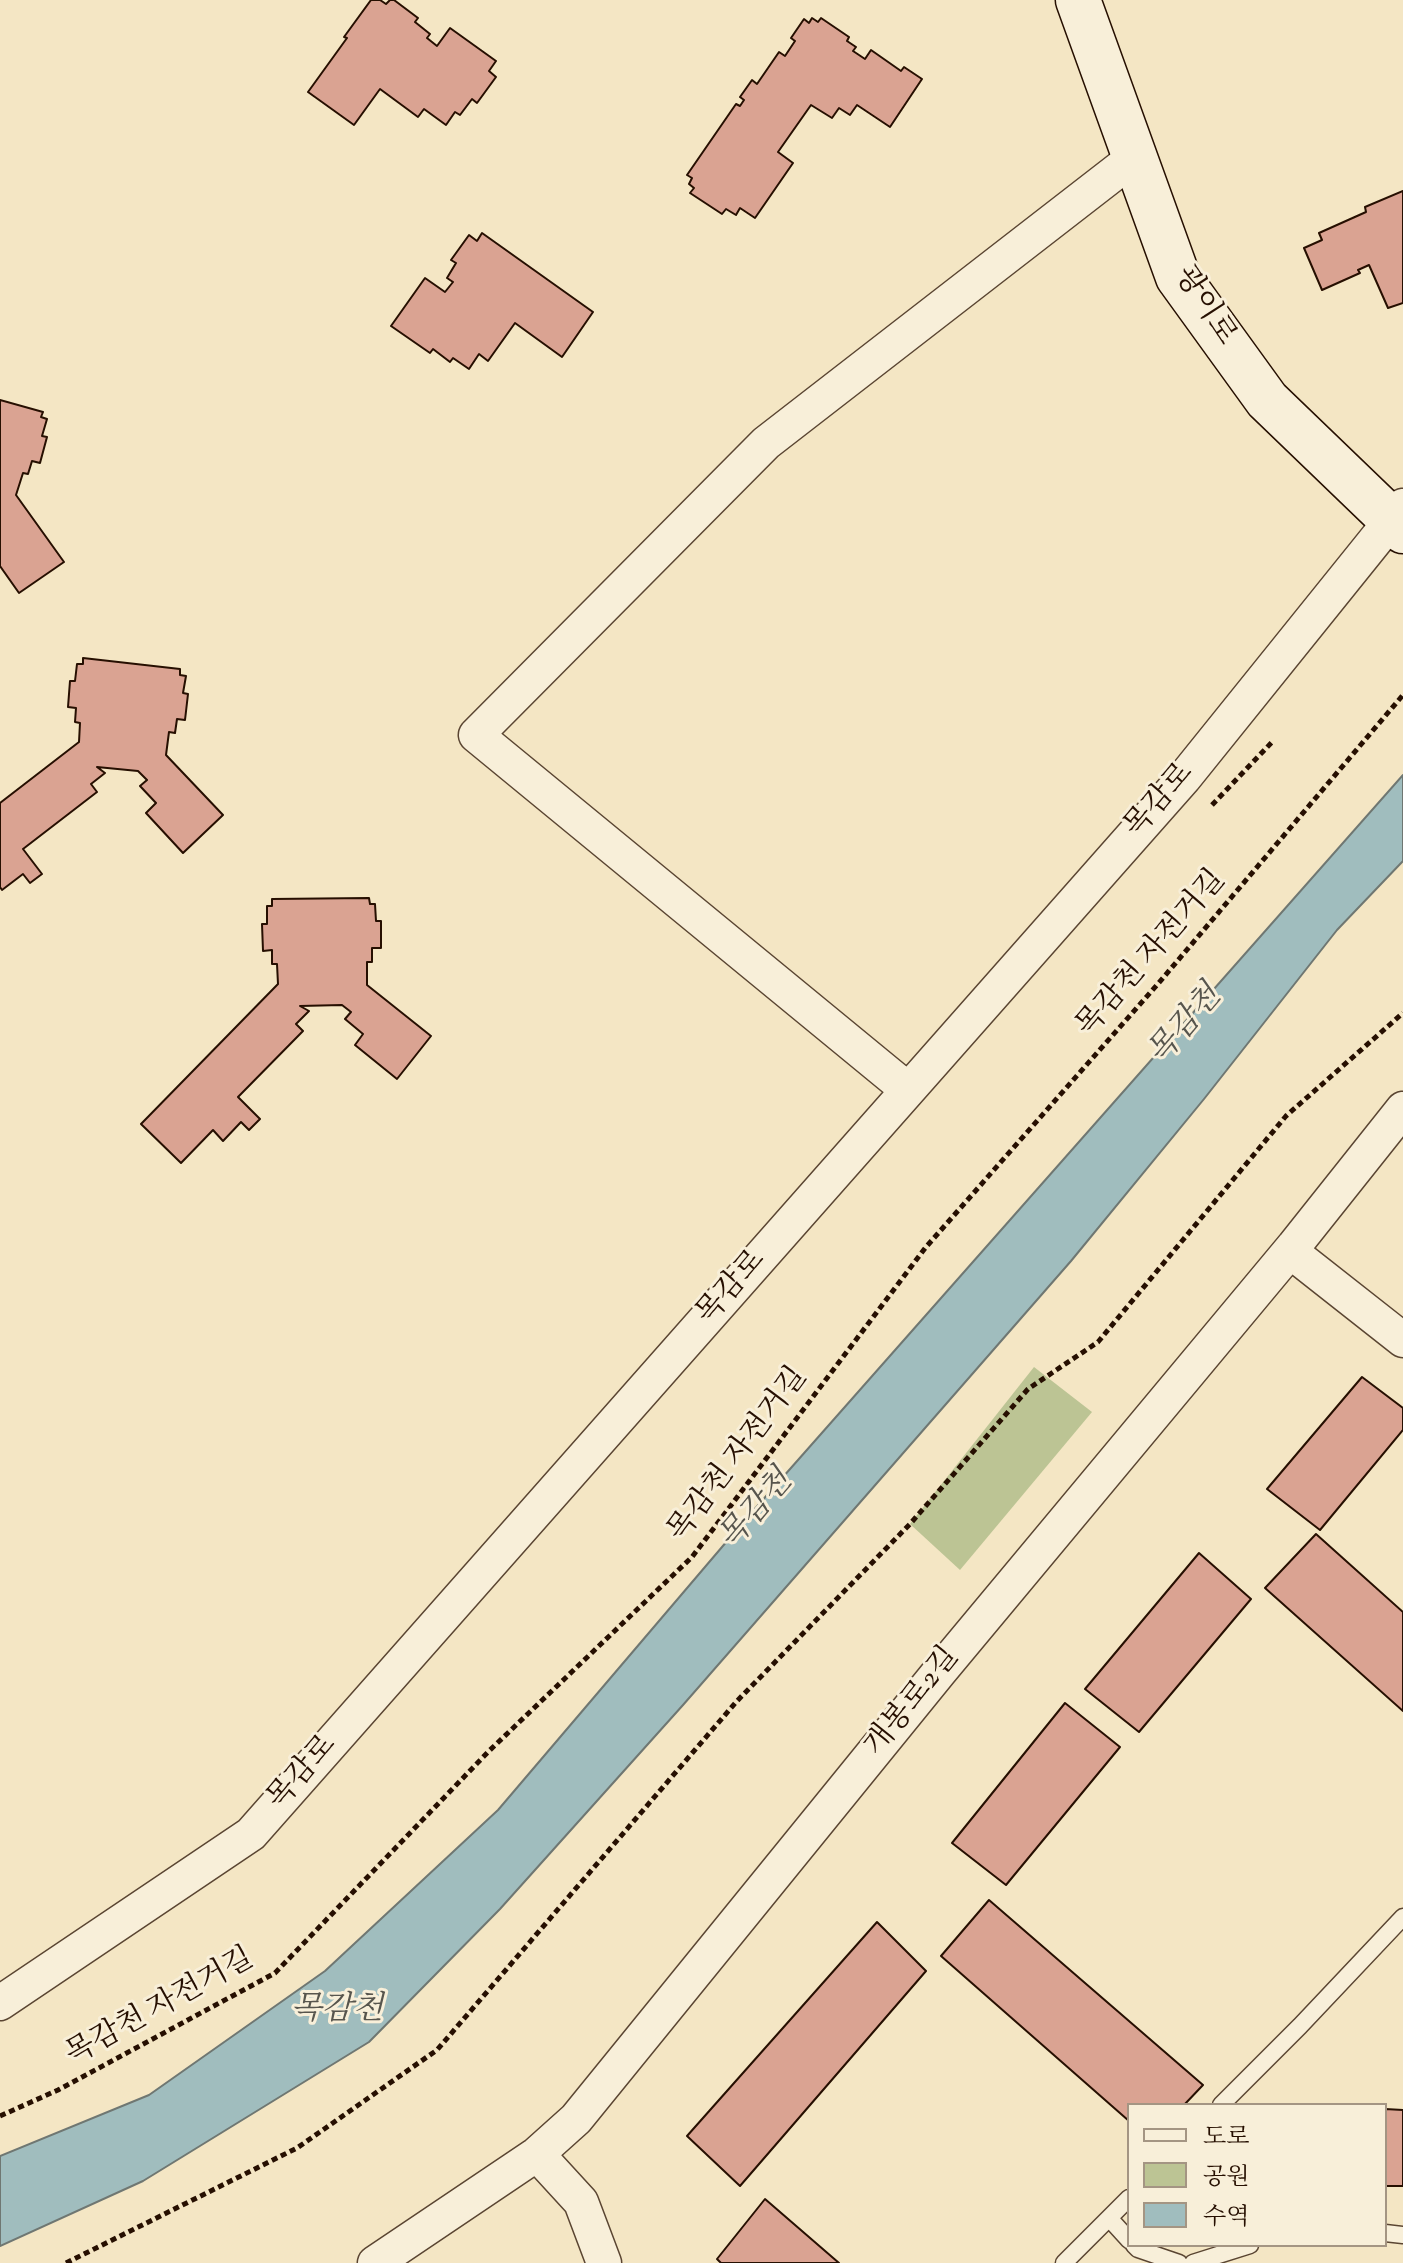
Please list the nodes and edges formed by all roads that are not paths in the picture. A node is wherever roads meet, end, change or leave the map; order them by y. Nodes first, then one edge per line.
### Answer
1 (1078, 0) edge
2 (1135, 157) junction
3 (1399, 519) edge
4 (908, 1090) junction
5 (1403, 1109) edge
6 (1290, 1251) junction
7 (1403, 1340) edge
8 (1403, 1917) edge
9 (0, 2003) edge
10 (1223, 2103) edge
11 (537, 2154) junction
12 (1127, 2200) edge
13 (1109, 2218) junction
14 (1127, 2238) edge
15 (1136, 2247) edge
16 (1244, 2247) edge
17 (375, 2263) edge
18 (604, 2263) edge
19 (1064, 2263) edge
20 (1179, 2263) edge
21 (1193, 2263) edge

1 - 2 street, 광이로
2 - 3 street, 광이로
2 - 4 street
3 - 4 street, 목감로
4 - 9 street, 목감로
5 - 6 street, 개봉로2길
6 - 7 street
6 - 11 street, 개봉로2길
8 - 10 lane
11 - 17 street, 개봉로2길
11 - 18 street
12 - 13 lane
13 - 14 lane
13 - 19 lane
15 - 20 lane
16 - 21 lane

